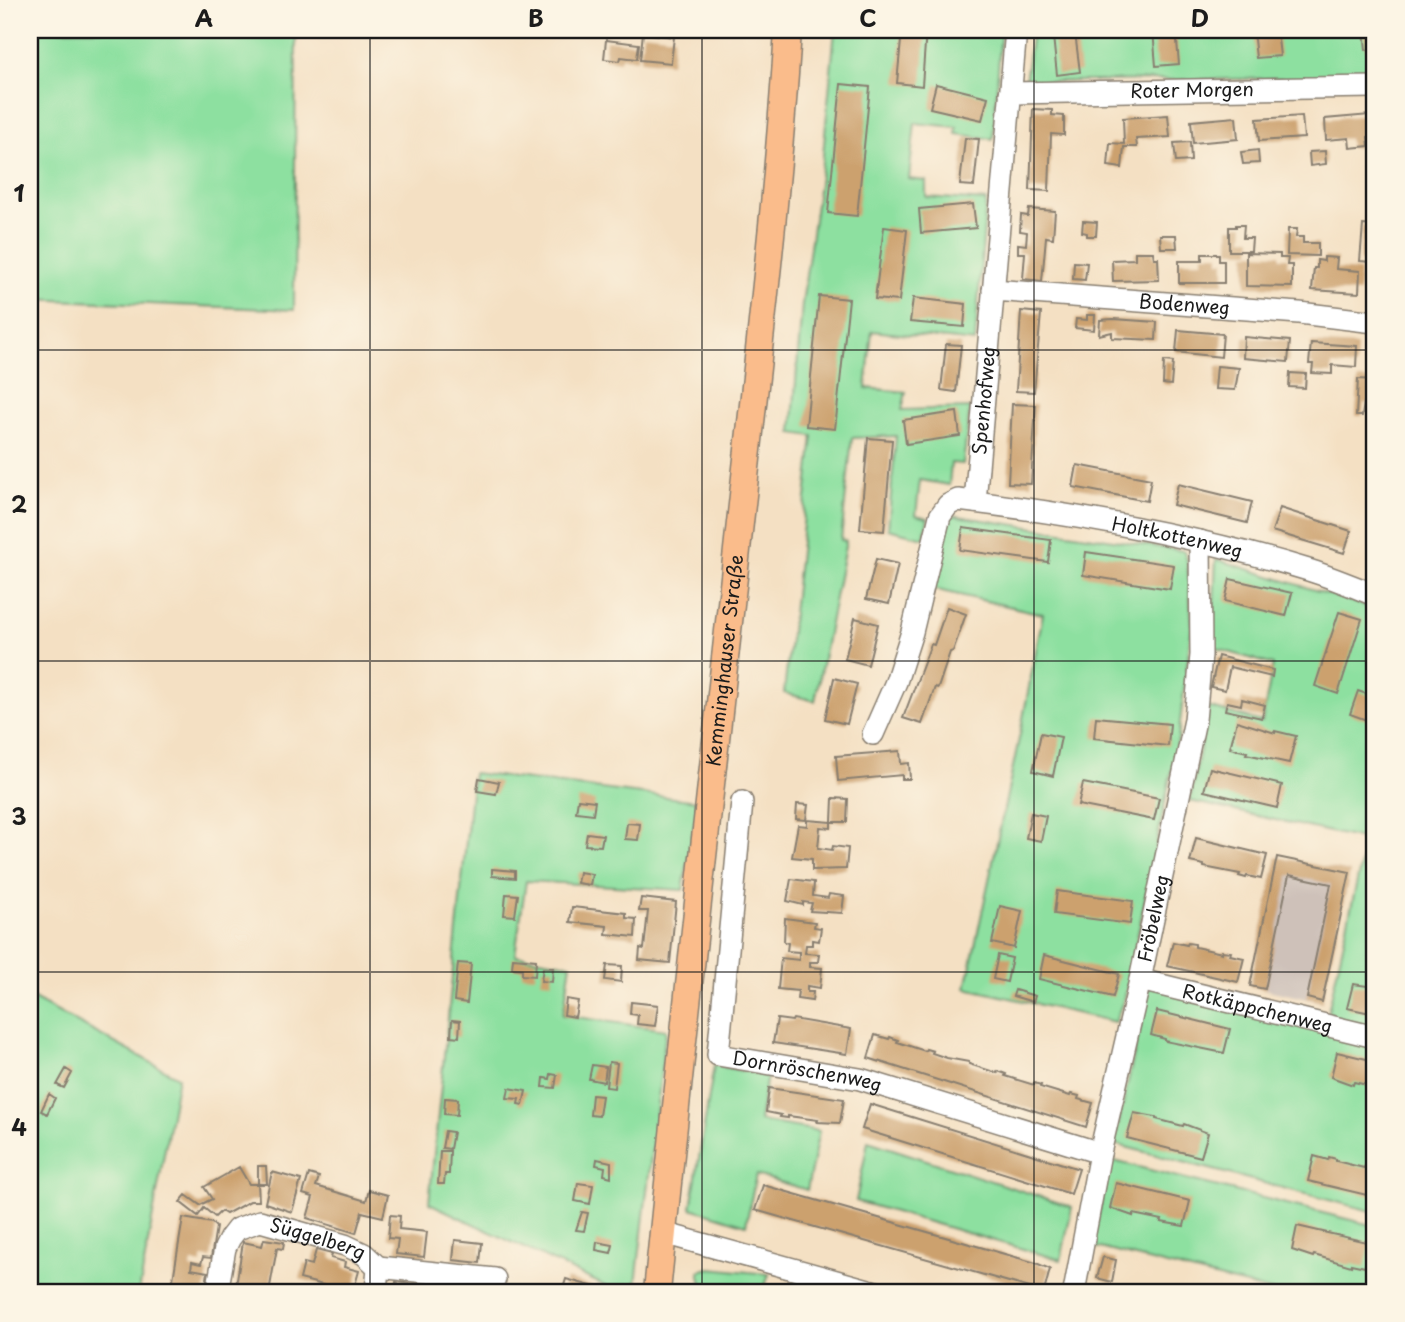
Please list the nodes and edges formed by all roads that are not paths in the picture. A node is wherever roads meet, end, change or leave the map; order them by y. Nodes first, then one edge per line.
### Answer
1 (788, 30) edge
2 (1016, 30) edge
3 (1375, 87) edge
4 (1010, 93) junction
5 (993, 290) junction
6 (1375, 322) edge
7 (975, 502) junction
8 (1200, 541) junction
9 (1375, 595) edge
10 (873, 734) dead end
11 (742, 802) dead end
12 (1140, 980) junction
13 (1375, 1037) edge
14 (1100, 1153) junction
15 (663, 1233) junction
16 (378, 1267) junction
17 (495, 1279) dead end
18 (455, 1284) edge
19 (217, 1292) edge
20 (376, 1292) edge
21 (657, 1292) edge
22 (876, 1292) edge
23 (1074, 1292) edge

1 - 15 main road, Kemminghauser Straße
2 - 4 street, Spenhofweg
3 - 4 street, Roter Morgen
4 - 5 street, Spenhofweg
5 - 6 street, Bodenweg
5 - 7 street, Spenhofweg
7 - 8 street, Holtkottenweg
7 - 10 street
8 - 9 street, Holtkottenweg
8 - 12 street, Fröbelweg
11 - 14 street, Dornröschenweg
12 - 13 street, Rotkäppchenweg
12 - 14 street, Fröbelweg
14 - 23 street, Fröbelweg
15 - 21 main road, Kemminghauser Straße
15 - 22 street
16 - 18 street
16 - 19 street, Süggelberg
16 - 20 street
17 - 18 street

